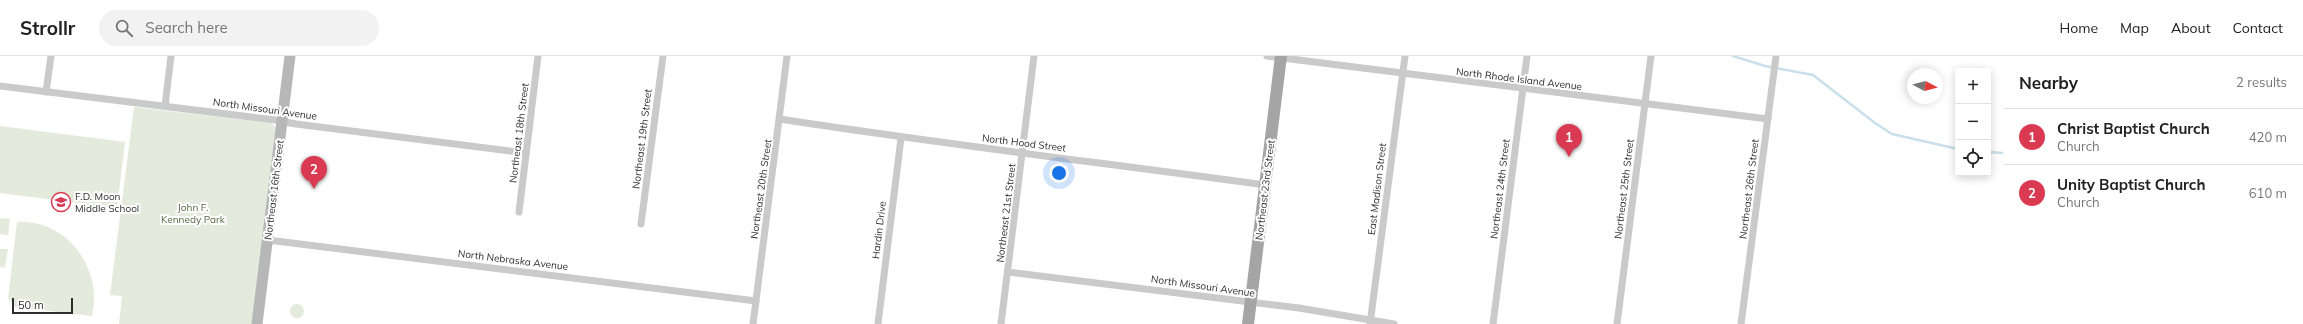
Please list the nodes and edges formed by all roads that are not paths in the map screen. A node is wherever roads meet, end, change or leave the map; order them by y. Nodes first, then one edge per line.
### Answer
1 (51, 56) edge
2 (171, 56) edge
3 (290, 56) edge
4 (538, 56) edge
5 (663, 56) edge
6 (787, 56) edge
7 (1034, 56) edge
8 (1267, 56) edge
9 (1405, 56) edge
10 (1527, 56) edge
11 (1651, 56) edge
12 (1776, 56) edge
13 (1281, 57) edge
14 (1402, 74) junction
15 (0, 86) edge
16 (1522, 89) junction
17 (46, 92) junction
18 (1645, 105) junction
19 (165, 106) junction
20 (780, 119) junction
21 (1768, 119) junction
22 (282, 121) junction
23 (901, 138) junction
24 (1024, 152) junction
25 (526, 153) junction
26 (1265, 185) junction
27 (519, 212) dead end
28 (641, 224) dead end
29 (268, 240) junction
30 (1008, 272) junction
31 (756, 300) junction
32 (1250, 302) junction
33 (1370, 322) edge
34 (257, 324) edge
35 (753, 324) edge
36 (878, 324) edge
37 (1001, 324) edge
38 (1248, 324) edge
39 (1394, 324) edge
40 (1493, 324) edge
41 (1617, 324) edge
42 (1741, 324) edge

1 - 17 street
2 - 19 street
3 - 22 street, Northeast 16th Street
4 - 25 street, Northeast 18th Street
5 - 28 street, Northeast 19th Street
6 - 20 street, Northeast 20th Street
7 - 24 street, Northeast 21st Street
8 - 13 street, North Rhode Island Avenue
9 - 14 street, East Madison Street
10 - 16 street, Northeast 24th Street
11 - 18 street, Northeast 25th Street
12 - 21 street, Northeast 26th Street
13 - 14 street, North Rhode Island Avenue
13 - 26 main road, Northeast 23rd Street
14 - 16 street, North Rhode Island Avenue
14 - 33 street, East Madison Street
15 - 17 street, North Missouri Avenue
16 - 18 street, North Rhode Island Avenue
16 - 40 street, Northeast 24th Street
17 - 19 street, North Missouri Avenue
18 - 21 street, North Rhode Island Avenue
18 - 41 street, Northeast 25th Street
19 - 22 street, North Missouri Avenue
20 - 23 street, North Hood Street
20 - 31 street, Northeast 20th Street
21 - 42 street, Northeast 26th Street
22 - 25 street, North Missouri Avenue
22 - 29 street, Northeast 16th Street
23 - 24 street, North Hood Street
23 - 36 street, Hardin Drive
24 - 26 street, North Hood Street
24 - 30 street, Northeast 21st Street
25 - 27 street, Northeast 18th Street
26 - 32 main road, Northeast 23rd Street
29 - 31 street, North Nebraska Avenue
29 - 34 street, Northeast 16th Street
30 - 32 street, North Missouri Avenue
30 - 37 street, Northeast 21st Street
31 - 35 street, Northeast 20th Street
32 - 33 street, North Missouri Avenue
32 - 38 main road, Northeast 23rd Street
33 - 39 street, North Missouri Avenue

